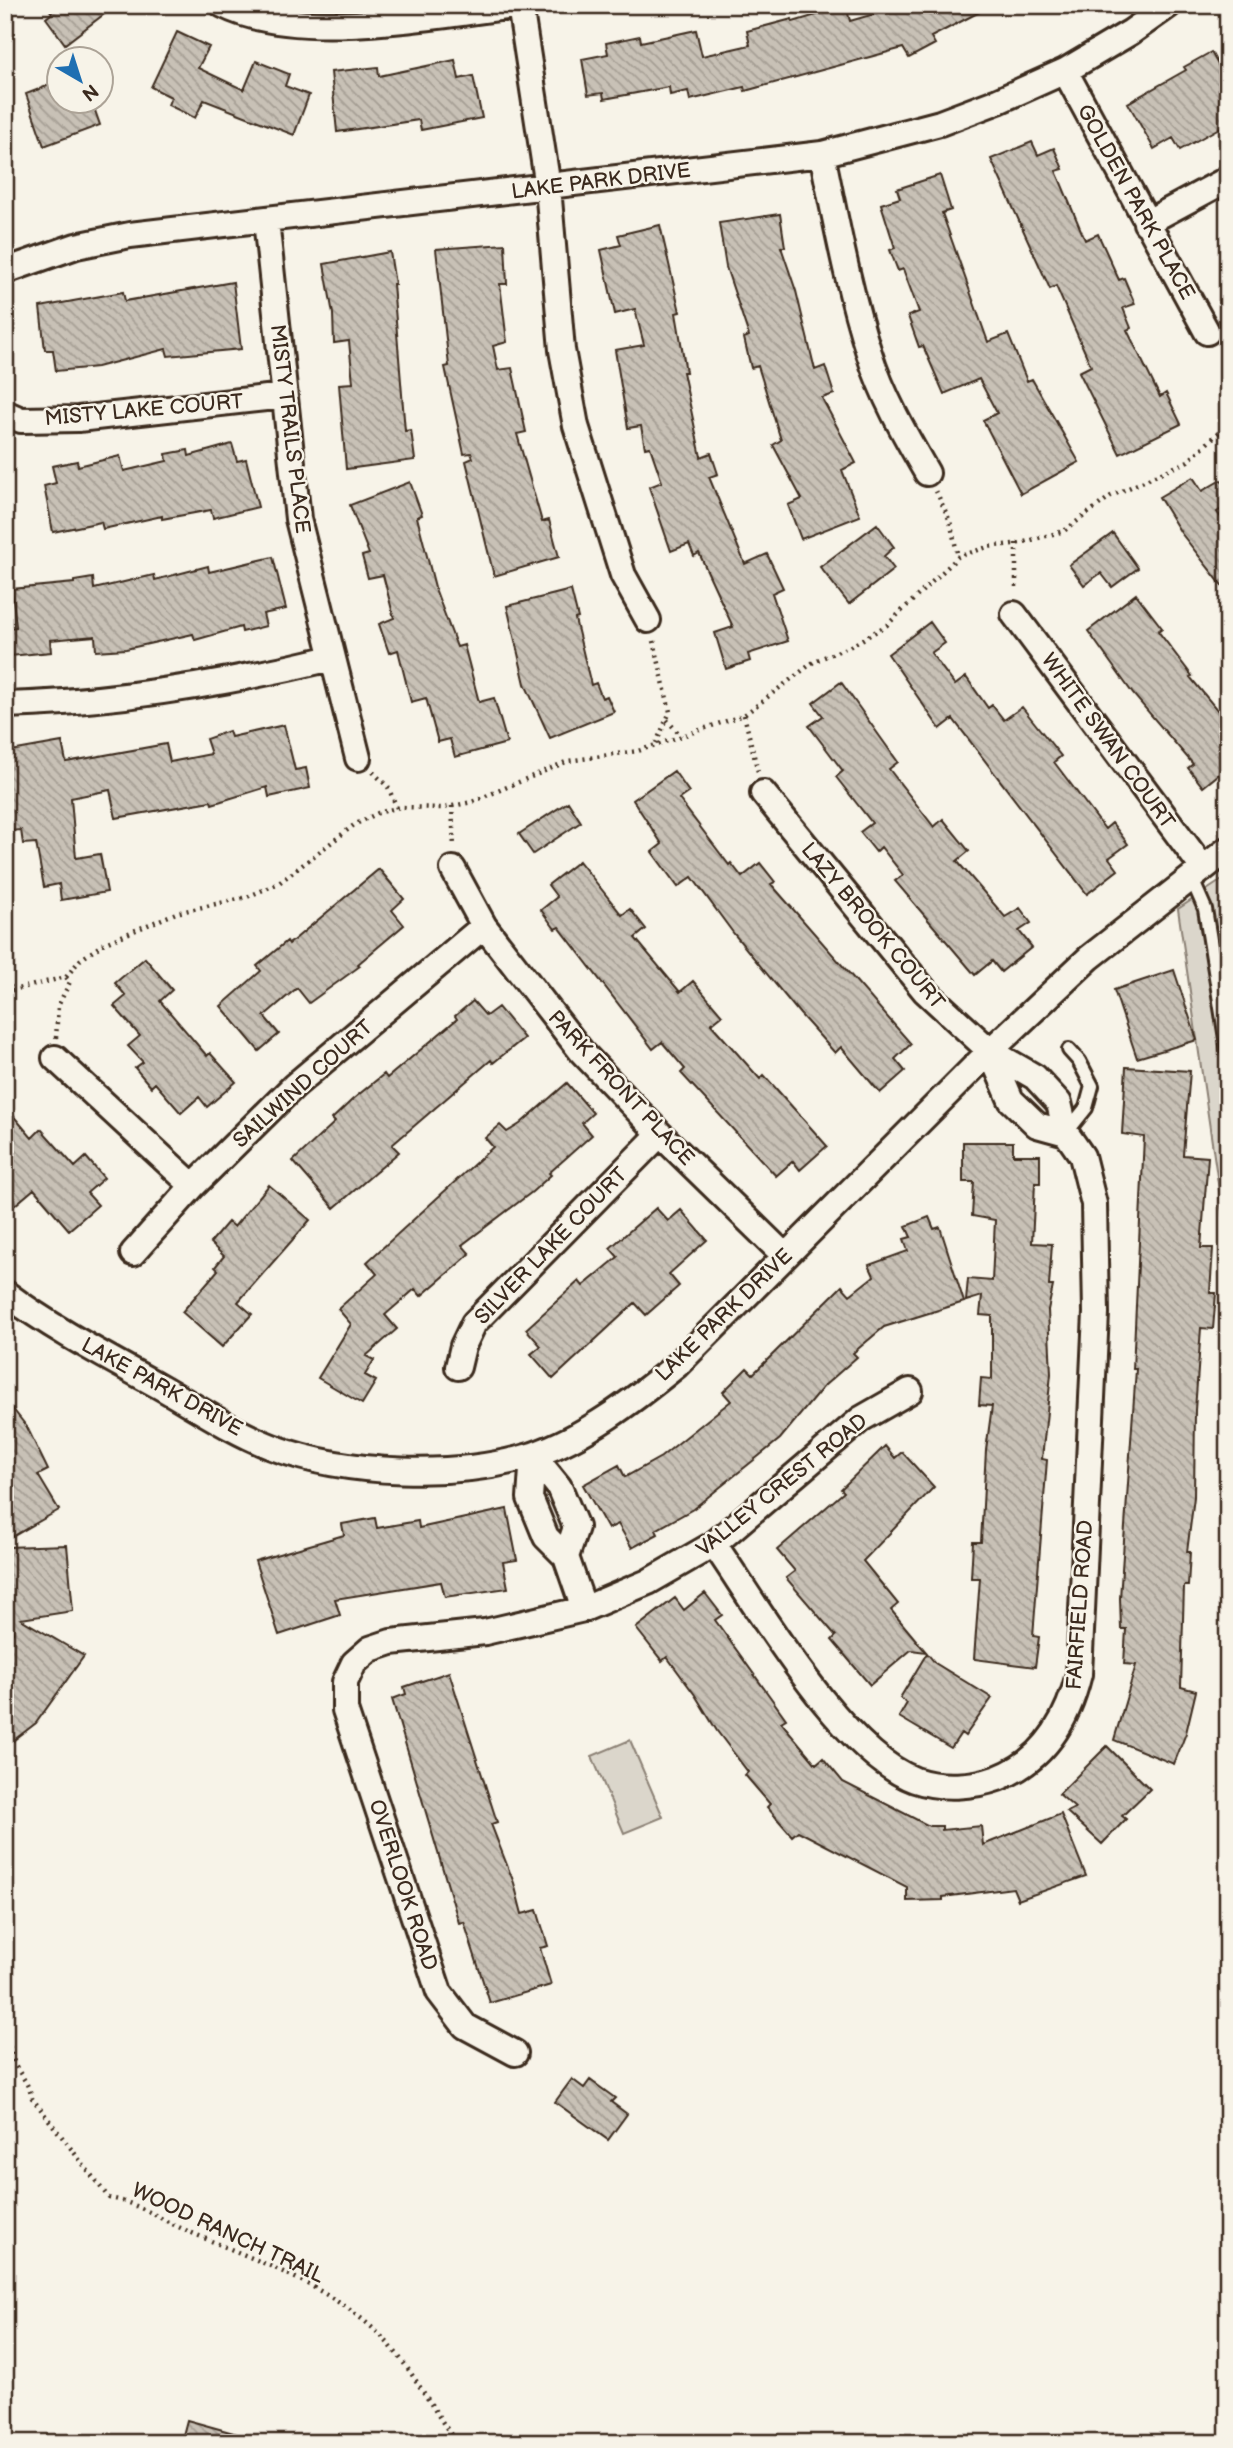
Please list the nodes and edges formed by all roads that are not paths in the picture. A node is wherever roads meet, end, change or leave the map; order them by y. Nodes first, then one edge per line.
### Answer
1 (223, 5) edge
2 (521, 5) edge
3 (1170, 5) edge
4 (1065, 71) junction
5 (822, 154) junction
6 (1228, 179) edge
7 (548, 187) junction
8 (265, 219) junction
9 (1146, 223) junction
10 (5, 271) edge
11 (1207, 332) dead end
12 (284, 397) junction
13 (5, 413) edge
14 (928, 473) road end
15 (1014, 614) road end
16 (648, 620) road end
17 (332, 658) junction
18 (5, 705) edge
19 (358, 758) road end
20 (764, 793) road end
21 (1228, 849) edge
22 (453, 869) road end
23 (1197, 873) junction
24 (484, 926) junction
25 (1069, 1050) dead end
26 (990, 1051) junction
27 (1228, 1051) edge
28 (55, 1058) road end
29 (1066, 1133) junction
30 (660, 1134) junction
31 (193, 1186) junction
32 (133, 1253) dead end
33 (785, 1256) junction
34 (5, 1293) edge
35 (458, 1367) dead end
36 (910, 1391) dead end
37 (533, 1455) junction
38 (714, 1544) junction
39 (584, 1609) junction
40 (345, 1682) joint
41 (515, 2053) dead end

1 - 2 street
2 - 7 street
3 - 4 street, LAKE PARK DRIVE
4 - 5 street, LAKE PARK DRIVE
4 - 9 street, GOLDEN PARK PLACE
5 - 7 street, LAKE PARK DRIVE
5 - 14 street
6 - 9 street
7 - 8 street, LAKE PARK DRIVE
7 - 16 street
8 - 10 street, LAKE PARK DRIVE
8 - 12 street, MISTY TRAILS PLACE
9 - 11 street, GOLDEN PARK PLACE
12 - 13 street, MISTY LAKE COURT
12 - 17 street, MISTY TRAILS PLACE
15 - 23 street, WHITE SWAN COURT
17 - 18 street
17 - 19 street, MISTY TRAILS PLACE
20 - 26 street, LAZY BROOK COURT
21 - 23 street, LAKE PARK DRIVE
22 - 24 street, PARK FRONT PLACE
23 - 26 street, LAKE PARK DRIVE
23 - 27 lane
24 - 30 street, PARK FRONT PLACE
24 - 31 street, SAILWIND COURT
25 - 29 lane
26 - 29 street
26 - 33 street, LAKE PARK DRIVE
28 - 31 street
29 - 38 street, FAIRFIELD ROAD
30 - 33 street, PARK FRONT PLACE
30 - 35 street, SILVER LAKE COURT
31 - 32 street, SAILWIND COURT
33 - 37 street, LAKE PARK DRIVE
34 - 37 street, LAKE PARK DRIVE
36 - 38 street, VALLEY CREST ROAD
37 - 39 street
38 - 39 street, VALLEY CREST ROAD
39 - 40 street, VALLEY CREST ROAD
40 - 41 street, OVERLOOK ROAD

